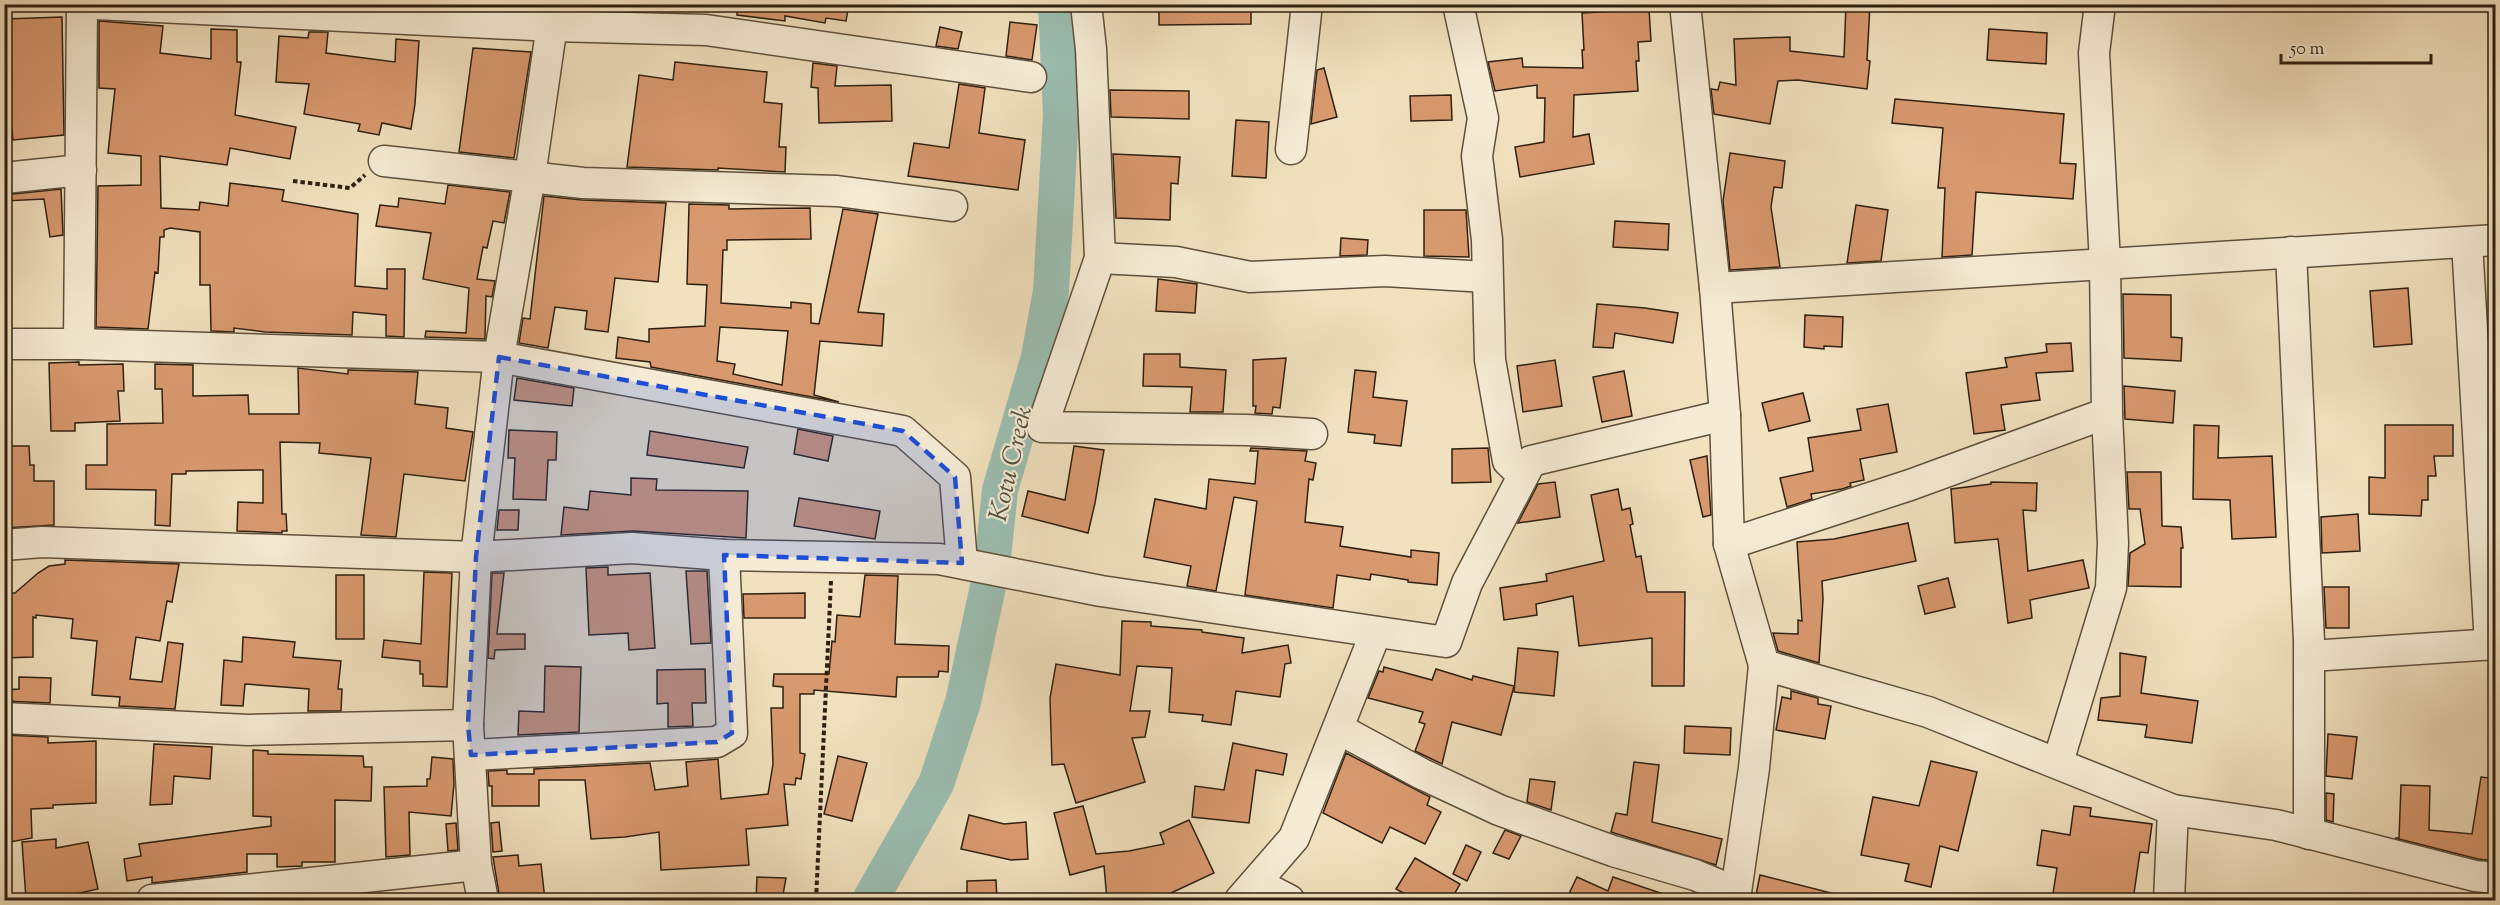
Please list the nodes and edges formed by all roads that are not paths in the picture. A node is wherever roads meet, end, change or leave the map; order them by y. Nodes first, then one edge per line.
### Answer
1 (82, 4) edge
2 (95, 4) edge
3 (1086, 4) edge
4 (1307, 4) edge
5 (1458, 4) edge
6 (1685, 4) edge
7 (2100, 4) edge
8 (554, 16) edge
9 (1031, 77) dead end
10 (1292, 149) dead end
11 (384, 161) road end
12 (81, 170) junction
13 (530, 176) junction
14 (4, 178) edge
15 (952, 206) dead end
16 (2481, 241) edge
17 (2291, 252) junction
18 (1100, 258) junction
19 (2105, 263) junction
20 (1486, 277) junction
21 (1715, 288) junction
22 (4, 344) edge
23 (79, 344) junction
24 (499, 357) junction
25 (2107, 413) junction
26 (1725, 415) junction
27 (1312, 434) dead end
28 (1523, 476) junction
29 (1729, 544) junction
30 (4, 545) edge
31 (724, 555) junction
32 (476, 557) junction
33 (962, 563) junction
34 (1377, 632) junction
35 (2493, 644) edge
36 (2310, 656) junction
37 (1764, 665) junction
38 (4, 718) edge
39 (468, 725) junction
40 (1339, 729) junction
41 (471, 755) junction
42 (2058, 762) junction
43 (2173, 810) junction
44 (2309, 834) junction
45 (476, 865) junction
46 (2483, 885) edge
47 (1248, 892) edge
48 (1734, 896) edge
49 (152, 900) edge
50 (483, 900) edge
51 (1289, 900) edge
52 (2169, 900) edge

1 - 12 street
2 - 8 street
3 - 18 street
4 - 10 street
5 - 20 street
6 - 21 street
7 - 19 street
8 - 9 street
8 - 13 street
11 - 13 street
12 - 14 street
12 - 23 street
13 - 15 street
13 - 24 street
16 - 17 street
16 - 35 street
17 - 19 street
17 - 36 street
18 - 20 street
18 - 27 street
19 - 21 street
19 - 25 street
20 - 28 street
21 - 26 street
22 - 23 street
23 - 24 street
24 - 32 street
24 - 33 street
25 - 29 street
25 - 42 street
26 - 28 street
26 - 29 street
28 - 34 street
29 - 37 street
30 - 32 street
31 - 32 street
31 - 33 street
31 - 41 street
32 - 39 street
33 - 34 street
34 - 40 street
35 - 36 street
36 - 44 street
37 - 42 street
37 - 48 street
38 - 39 street
39 - 41 street
40 - 47 street
40 - 48 street
41 - 45 street
42 - 43 street
43 - 44 street
43 - 52 street
44 - 46 street
45 - 49 street
45 - 50 street
47 - 51 street

